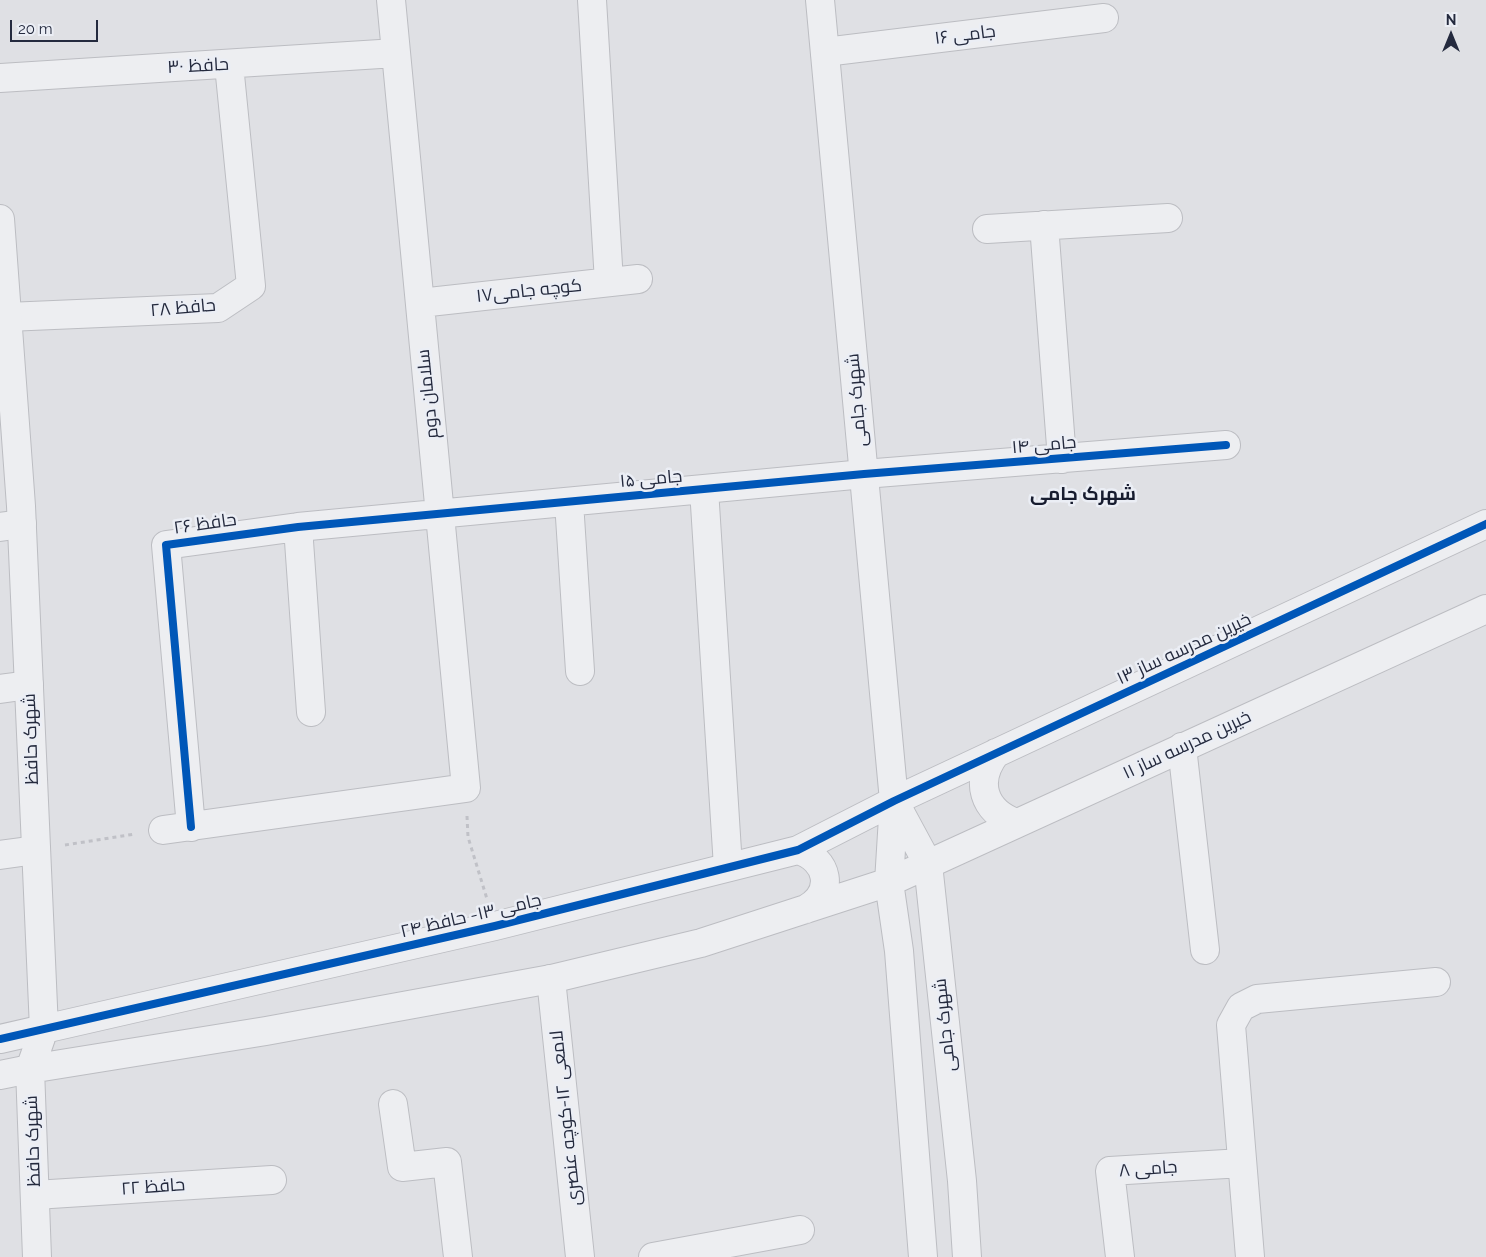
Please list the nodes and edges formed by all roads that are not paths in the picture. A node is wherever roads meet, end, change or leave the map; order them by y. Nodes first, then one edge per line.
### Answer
1 (391, 0) edge
2 (592, 0) edge
3 (820, 0) edge
4 (1104, 18) dead end
5 (825, 52) junction
6 (396, 53) junction
7 (229, 65) junction
8 (0, 78) edge
9 (1168, 218) dead end
10 (0, 219) edge
11 (1044, 226) junction
12 (987, 229) dead end
13 (638, 279) dead end
14 (609, 282) junction
15 (420, 303) junction
16 (7, 317) junction
17 (1226, 445) dead end
18 (1062, 459) junction
19 (864, 474) junction
20 (704, 489) junction
21 (569, 502) junction
22 (440, 514) junction
23 (1486, 524) edge
24 (11, 525) edge
25 (298, 527) junction
26 (1486, 608) edge
27 (580, 671) dead end
28 (29, 686) junction
29 (0, 689) edge
30 (311, 712) dead end
31 (1182, 747) junction
32 (996, 753) junction
33 (894, 801) junction
34 (1016, 823) junction
35 (191, 827) junction
36 (163, 830) road end
37 (36, 850) junction
38 (798, 850) junction
39 (0, 855) edge
40 (928, 864) junction
41 (728, 867) junction
42 (889, 882) junction
43 (806, 909) junction
44 (1205, 950) dead end
45 (551, 979) junction
46 (1436, 982) dead end
47 (44, 1029) junction
48 (0, 1039) edge
49 (30, 1069) junction
50 (0, 1074) edge
51 (393, 1104) dead end
52 (1242, 1162) junction
53 (272, 1180) dead end
54 (35, 1195) junction
55 (800, 1230) dead end
56 (37, 1257) edge
57 (458, 1257) edge
58 (580, 1257) edge
59 (653, 1257) edge
60 (923, 1257) edge
61 (967, 1257) edge
62 (1120, 1257) edge
63 (1250, 1257) edge

1 - 6 street, سلامان دوم
2 - 14 street
3 - 5 street, شهرک جامی
4 - 5 street, ۱۶ جامی
5 - 19 street, شهرک جامی
6 - 7 street, ۳۰ حافظ
6 - 15 street, سلامان دوم
7 - 8 street, ۳۰ حافظ
7 - 16 street, حافظ ۲۸
9 - 11 street
10 - 16 street, شهرک حافظ
11 - 12 street
11 - 18 street
13 - 14 street, کوچه جامی۱۷
14 - 15 street, کوچه جامی۱۷
15 - 22 street, سلامان دوم
16 - 24 street, شهرک حافظ
17 - 18 street, ۱۴ جامی
18 - 19 street, ۱۴ جامی
19 - 20 street, ۱۵ جامی
19 - 33 street, شهرک جامی
20 - 21 street, ۱۵ جامی
20 - 41 street
21 - 22 street, ۱۵ جامی
21 - 27 street
22 - 25 street, حافظ ۲۶
22 - 35 street, سلامان دوم
23 - 32 street, ۱۳ خیرین مدرسه ساز
24 - 28 street, شهرک حافظ
25 - 30 street
25 - 35 street, حافظ ۲۶
26 - 31 street, ۱۱ خیرین مدرسه ساز
28 - 29 street
28 - 37 street, شهرک حافظ
31 - 34 street, ۱۱ خیرین مدرسه ساز
31 - 44 street
32 - 33 street, ۱۳ خیرین مدرسه ساز
32 - 34 street
33 - 38 street, جامی ۱۳- حافظ ۲۴
33 - 40 street, شهرک جامی
33 - 42 street, شهرک جامی
34 - 40 street, ۱۱ خیرین مدرسه ساز
35 - 36 street
37 - 39 street
37 - 47 street, شهرک حافظ
38 - 41 street, جامی ۱۳- حافظ ۲۴
38 - 43 street
40 - 42 street, ۱۱ خیرین مدرسه ساز
40 - 61 street, شهرک جامی
41 - 47 street, جامی ۱۳- حافظ ۲۴
42 - 43 street
42 - 60 street, شهرک جامی
43 - 45 street
45 - 49 street
45 - 58 street, لامعی ۱۲-کوچه عنصری
46 - 52 street
47 - 48 street, جامی ۱۳- حافظ ۲۴
47 - 49 street, شهرک حافظ
49 - 50 street
49 - 54 street, شهرک حافظ
51 - 57 street
52 - 62 street, ۸ جامی
52 - 63 street
53 - 54 street, حافظ ۲۲
54 - 56 street, شهرک حافظ
55 - 59 street

